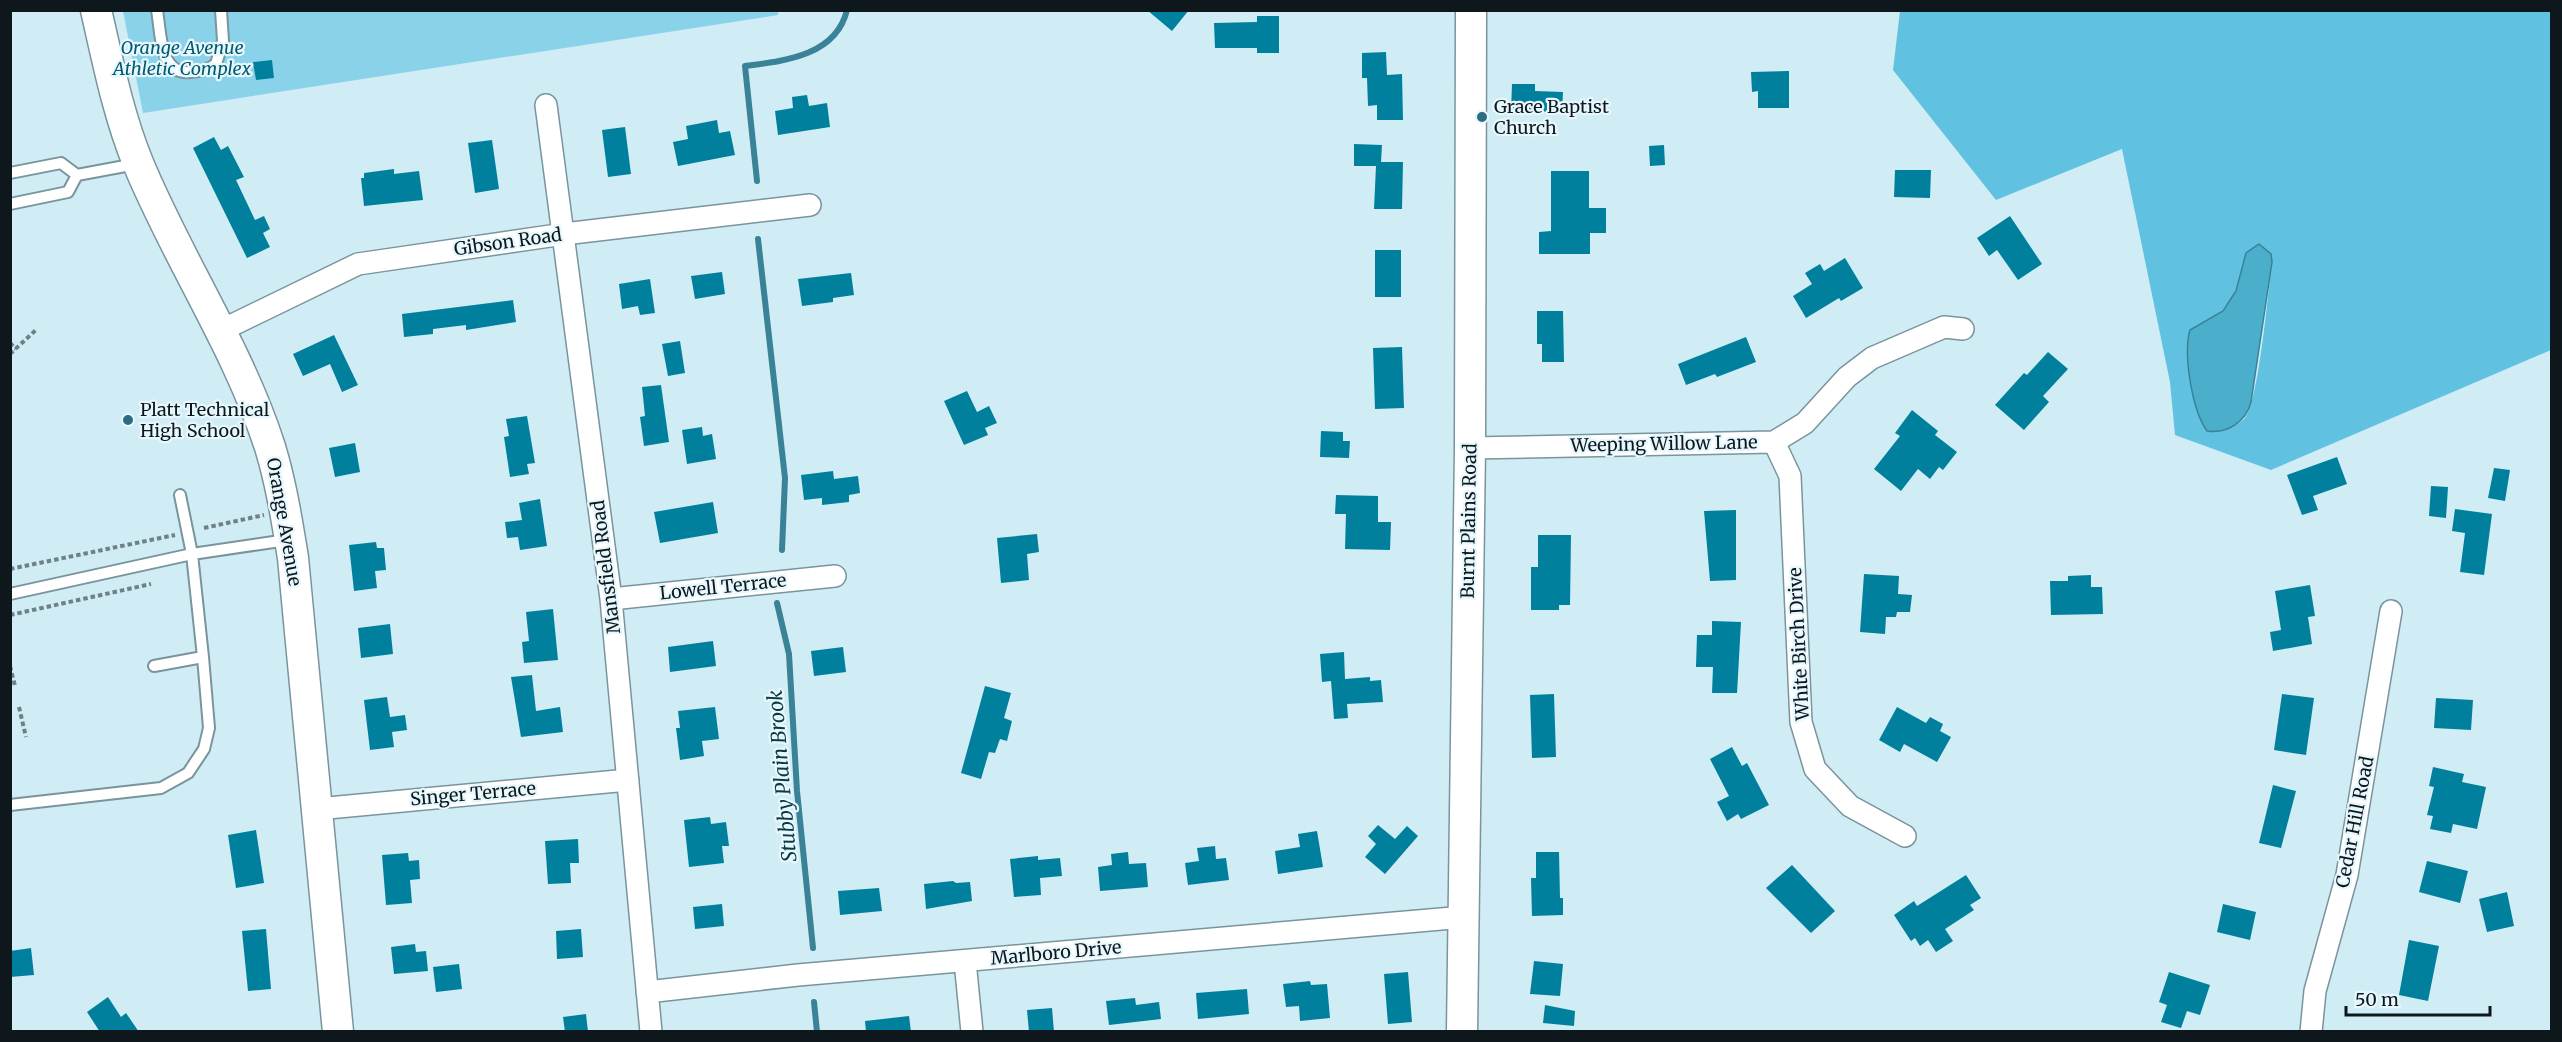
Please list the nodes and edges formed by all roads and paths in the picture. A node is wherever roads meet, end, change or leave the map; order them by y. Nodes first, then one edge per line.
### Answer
1 (96, 10) edge
2 (158, 10) edge
3 (220, 10) edge
4 (1471, 10) edge
5 (546, 105) dead end
6 (138, 164) junction
7 (10, 173) edge
8 (77, 175) junction
9 (10, 204) edge
10 (810, 205) dead end
11 (564, 234) junction
12 (37, 329) dead end
13 (1963, 329) dead end
14 (220, 332) junction
15 (10, 343) edge
16 (16, 349) junction
17 (10, 354) edge
18 (1774, 442) junction
19 (1470, 448) junction
20 (180, 495) dead end
21 (265, 515) dead end
22 (204, 528) dead end
23 (176, 535) dead end
24 (290, 539) junction
25 (192, 554) junction
26 (10, 570) edge
27 (835, 576) dead end
28 (151, 584) dead end
29 (10, 594) edge
30 (611, 599) junction
31 (2391, 611) dead end
32 (10, 615) edge
33 (203, 657) junction
34 (10, 666) edge
35 (154, 666) dead end
36 (15, 686) dead end
37 (19, 706) dead end
38 (26, 737) dead end
39 (628, 780) junction
40 (10, 805) edge
41 (317, 809) junction
42 (1905, 836) dead end
43 (1464, 917) junction
44 (965, 961) junction
45 (647, 992) junction
46 (338, 1032) edge
47 (651, 1032) edge
48 (972, 1032) edge
49 (1462, 1032) edge
50 (2311, 1032) edge

1 - 6 main road, Orange Avenue
2 - 3 lane
4 - 19 main road, Burnt Plains Road
5 - 11 street, Mansfield Road
6 - 8 lane
6 - 14 main road, Orange Avenue
7 - 8 lane
8 - 9 lane
10 - 11 street, Gibson Road
11 - 14 street, Gibson Road
11 - 30 street, Mansfield Road
12 - 16 path
13 - 18 street, Weeping Willow Lane
14 - 24 main road, Orange Avenue
15 - 16 path
16 - 17 path
18 - 19 street, Weeping Willow Lane
18 - 42 street, White Birch Drive
19 - 43 main road, Burnt Plains Road
20 - 25 lane
21 - 22 path
23 - 26 path
24 - 25 lane
24 - 41 main road, Orange Avenue
25 - 29 lane
25 - 33 lane
27 - 30 street, Lowell Terrace
28 - 32 path
30 - 39 street, Mansfield Road
31 - 50 street, Cedar Hill Road
33 - 35 lane
33 - 40 lane
34 - 36 path
37 - 38 path
39 - 41 street, Singer Terrace
39 - 45 street, Mansfield Road
41 - 46 main road, Orange Avenue
43 - 44 street, Marlboro Drive
43 - 49 main road, Burnt Plains Road
44 - 45 street, Marlboro Drive
44 - 48 street
45 - 47 street, Mansfield Road

